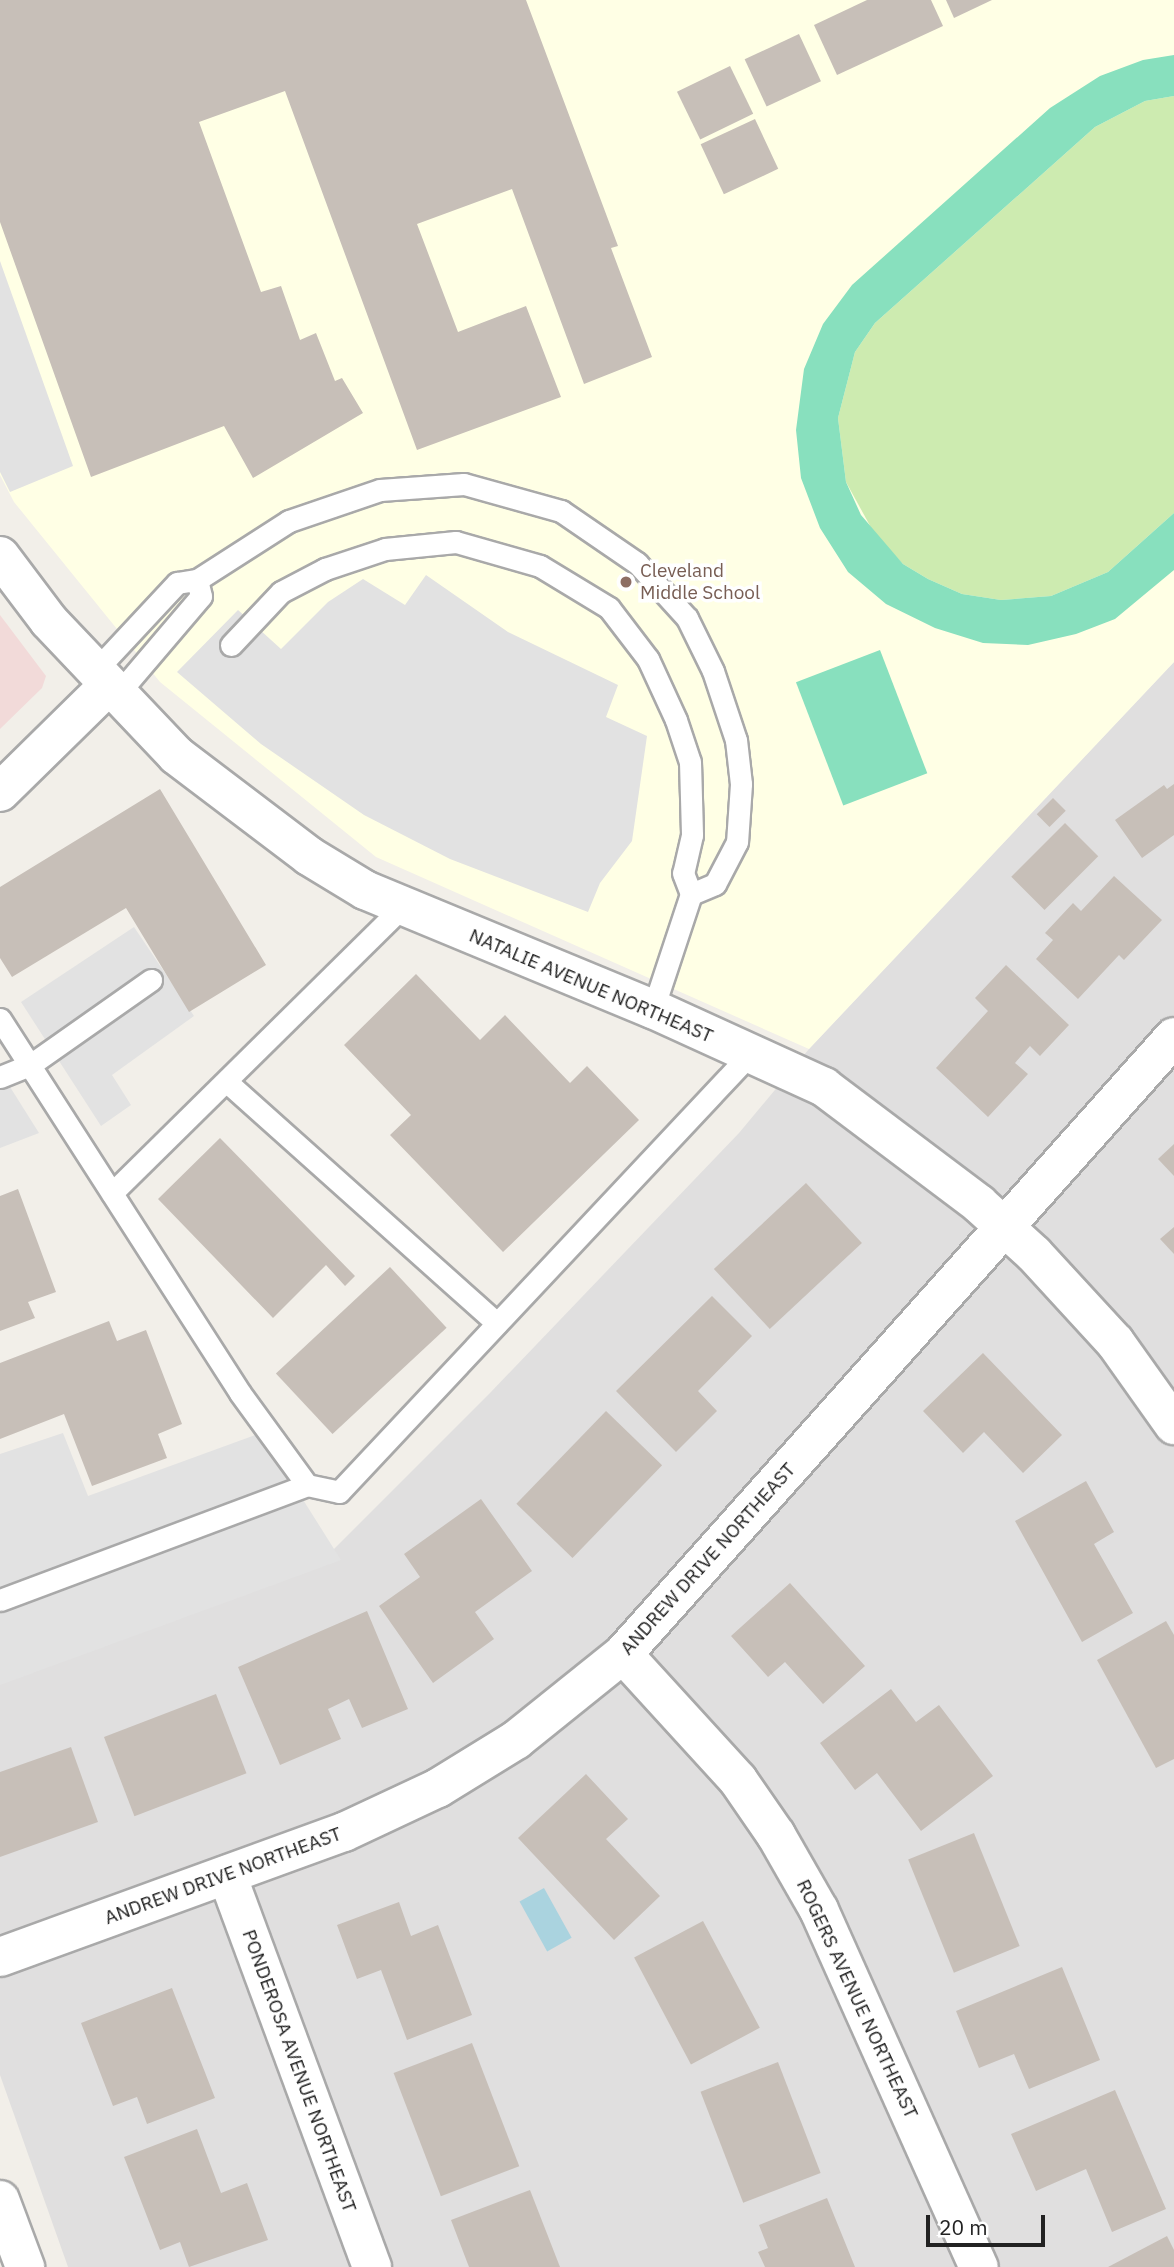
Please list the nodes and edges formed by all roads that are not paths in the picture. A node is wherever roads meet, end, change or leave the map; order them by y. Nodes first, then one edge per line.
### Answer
1 (0, 555) edge
2 (197, 580) junction
3 (231, 645) dead end
4 (106, 685) junction
5 (0, 792) edge
6 (691, 894) junction
7 (403, 906) junction
8 (151, 980) dead end
9 (653, 1009) junction
10 (0, 1019) edge
11 (1174, 1037) edge
12 (750, 1054) junction
13 (30, 1065) junction
14 (0, 1077) edge
15 (228, 1082) junction
16 (111, 1193) junction
17 (1005, 1227) junction
18 (497, 1324) junction
19 (1174, 1425) edge
20 (307, 1485) junction
21 (0, 1600) edge
22 (623, 1654) junction
23 (227, 1875) junction
24 (0, 1957) edge
25 (0, 2200) edge
26 (25, 2267) edge
27 (372, 2267) edge
28 (979, 2267) edge

1 - 4 street, NATALIE AVENUE NORTHEAST
2 - 4 lane
2 - 4 lane
2 - 6 lane
3 - 6 lane
4 - 5 street
4 - 7 street, NATALIE AVENUE NORTHEAST
6 - 9 lane
7 - 9 street, NATALIE AVENUE NORTHEAST
7 - 15 lane
8 - 13 lane
9 - 12 street, NATALIE AVENUE NORTHEAST
10 - 13 lane
11 - 17 street, ANDREW DRIVE NORTHEAST
12 - 17 street, NATALIE AVENUE NORTHEAST
12 - 18 lane
13 - 14 lane
13 - 16 lane
15 - 16 lane
15 - 18 lane
16 - 20 lane
17 - 19 street, NATALIE AVENUE NORTHEAST
17 - 22 street, ANDREW DRIVE NORTHEAST
18 - 20 lane
20 - 21 lane
22 - 23 street, ANDREW DRIVE NORTHEAST
22 - 28 street, ROGERS AVENUE NORTHEAST
23 - 24 street, ANDREW DRIVE NORTHEAST
23 - 27 street, PONDEROSA AVENUE NORTHEAST
25 - 26 street

